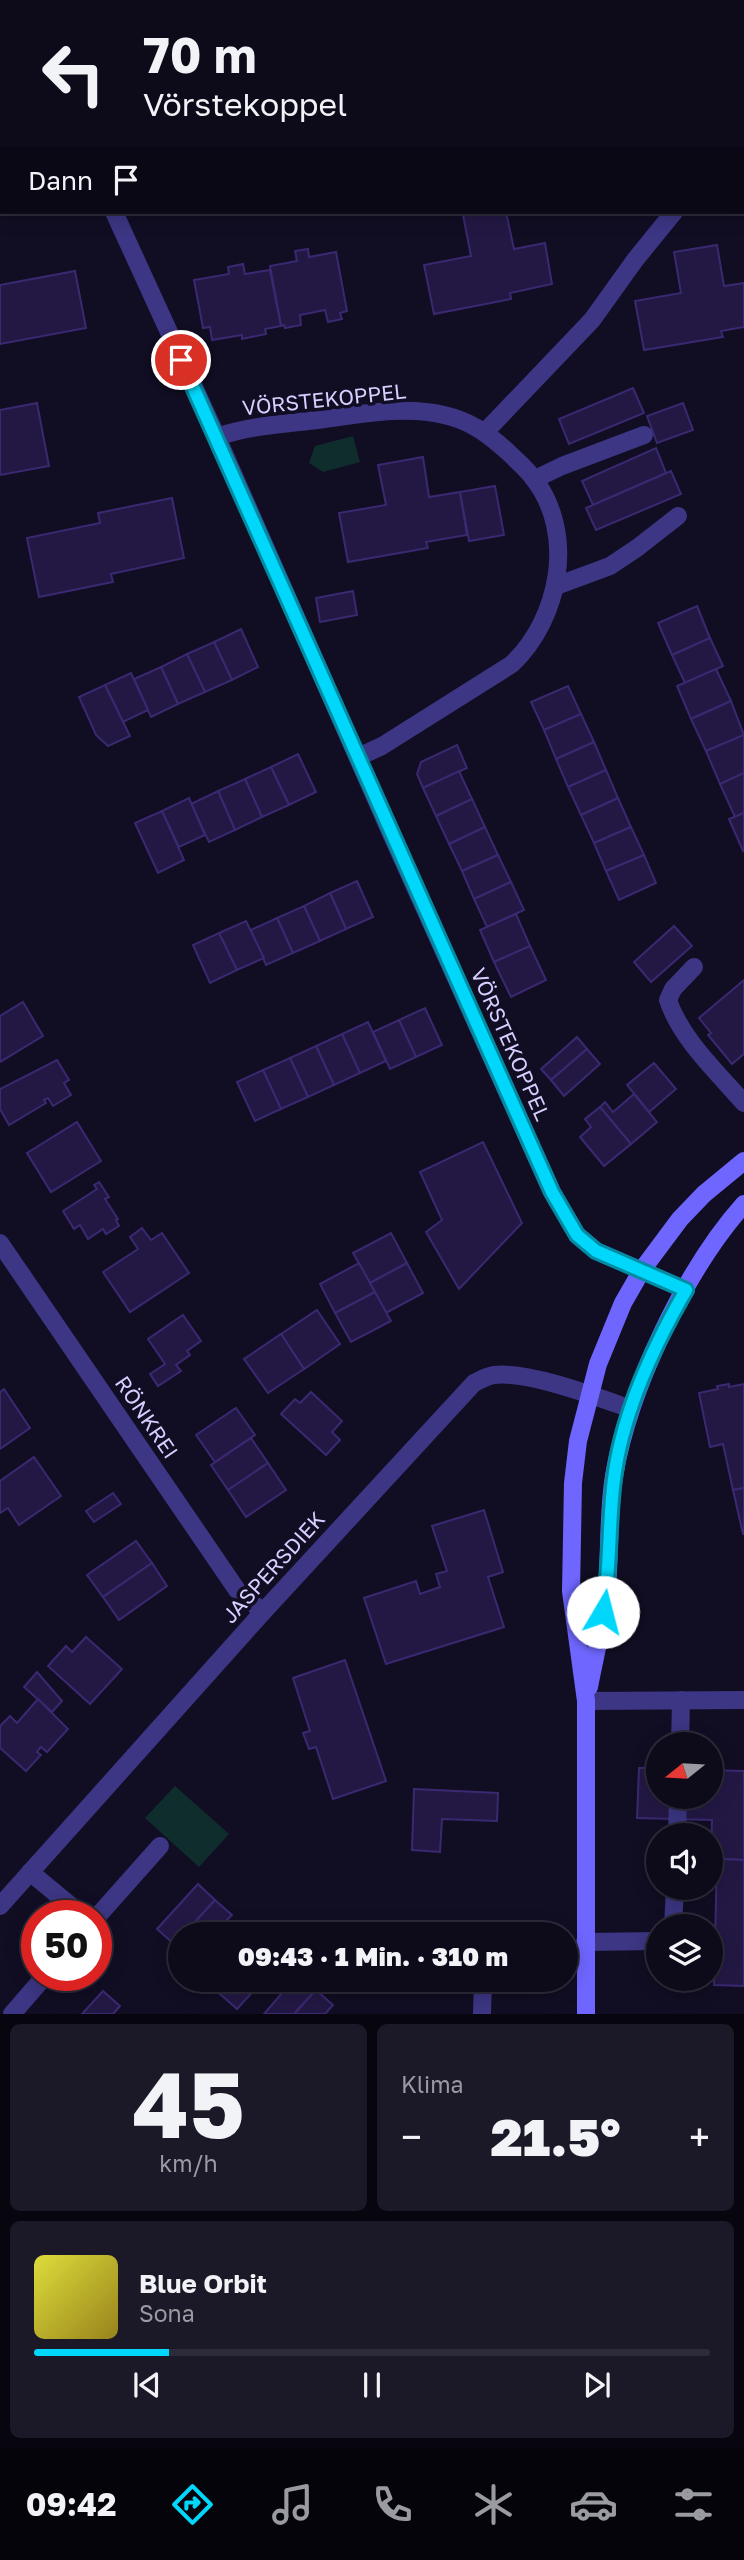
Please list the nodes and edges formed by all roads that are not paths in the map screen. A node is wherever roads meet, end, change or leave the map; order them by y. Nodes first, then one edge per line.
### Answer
1 (115, 214) edge
2 (672, 214) edge
3 (486, 431) junction
4 (644, 435) dead end
5 (217, 437) junction
6 (535, 479) junction
7 (678, 516) dead end
8 (556, 586) junction
9 (358, 757) junction
10 (694, 967) dead end
11 (744, 1102) edge
12 (744, 1161) edge
13 (744, 1205) edge
14 (0, 1243) edge
15 (642, 1270) junction
16 (686, 1290) junction
17 (590, 1395) junction
18 (631, 1409) junction
19 (263, 1612) junction
20 (681, 1700) junction
21 (744, 1700) edge
22 (586, 1701) junction
23 (680, 1732) edge
24 (160, 1846) dead end
25 (30, 1872) junction
26 (64, 1900) edge
27 (112, 1900) edge
28 (0, 1906) edge
29 (646, 1941) edge
30 (585, 1942) junction
31 (33, 1991) edge
32 (482, 1992) edge
33 (12, 2014) edge
34 (482, 2014) edge
35 (586, 2014) edge

1 - 5 street, VÖRSTEKOPPEL
2 - 3 street
3 - 5 street, VÖRSTEKOPPEL
3 - 6 street, VÖRSTEKOPPEL
4 - 6 street
5 - 9 street, VÖRSTEKOPPEL
6 - 8 street, VÖRSTEKOPPEL
7 - 8 street
8 - 9 street, VÖRSTEKOPPEL
9 - 15 street, VÖRSTEKOPPEL
10 - 11 street
12 - 15 main road
13 - 16 main road
14 - 19 street, RÖNKREI
15 - 16 street, VÖRSTEKOPPEL
15 - 17 main road
16 - 18 main road
17 - 18 street, JASPERSDIEK
17 - 19 street, JASPERSDIEK
17 - 22 main road
18 - 22 main road
19 - 25 street, JASPERSDIEK
20 - 21 street
20 - 22 street
20 - 23 street
22 - 30 main road
24 - 27 street
25 - 26 street
25 - 28 street, JASPERSDIEK
29 - 30 street
30 - 35 main road
31 - 33 street
32 - 34 street

